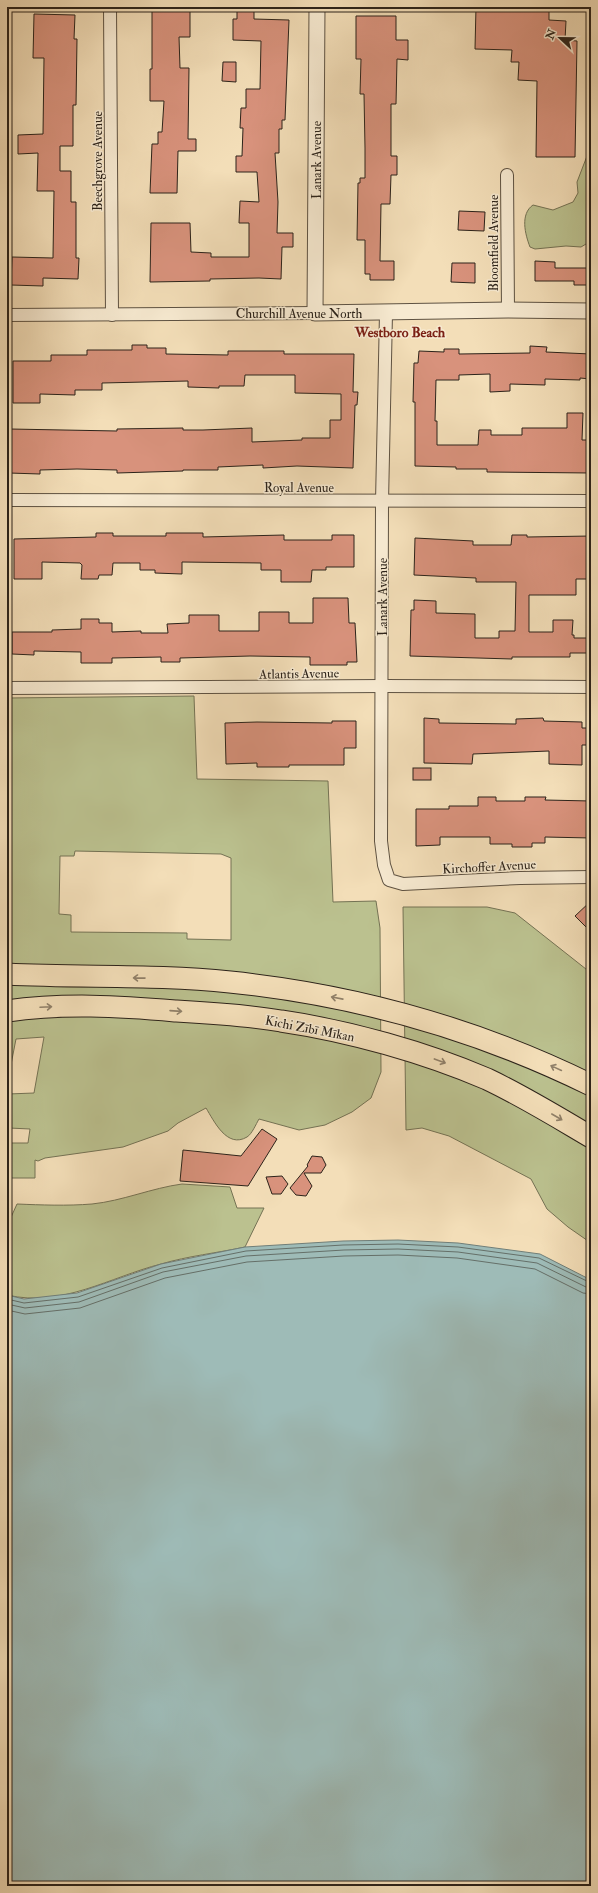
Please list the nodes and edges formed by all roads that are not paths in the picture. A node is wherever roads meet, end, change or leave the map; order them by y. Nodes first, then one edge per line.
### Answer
1 (110, 7) edge
2 (317, 7) edge
3 (507, 175) dead end
4 (508, 310) junction
5 (591, 311) edge
6 (315, 313) junction
7 (386, 313) junction
8 (7, 315) edge
9 (112, 315) junction
10 (7, 500) edge
11 (591, 501) edge
12 (382, 502) junction
13 (383, 686) junction
14 (591, 687) edge
15 (7, 688) edge
16 (591, 877) edge
17 (390, 880) joint
18 (7, 974) edge
19 (7, 1011) edge
20 (591, 1085) edge
21 (591, 1137) edge

1 - 9 street, Beechgrove Avenue
2 - 6 street, Lanark Avenue
3 - 4 street, Bloomfield Avenue
4 - 5 street, Churchill Avenue North
4 - 7 street, Churchill Avenue North
6 - 7 street, Churchill Avenue North
6 - 9 street, Churchill Avenue North
7 - 12 street, Lanark Avenue
8 - 9 street, Churchill Avenue North
10 - 12 street, Royal Avenue
11 - 12 street, Royal Avenue
12 - 13 street, Lanark Avenue
13 - 14 street, Atlantis Avenue
13 - 15 street, Atlantis Avenue
13 - 17 street, Lanark Avenue
16 - 17 street, Kirchoffer Avenue
20 -> 18 highway
19 -> 21 highway, Kichi Zībī Mīkan

